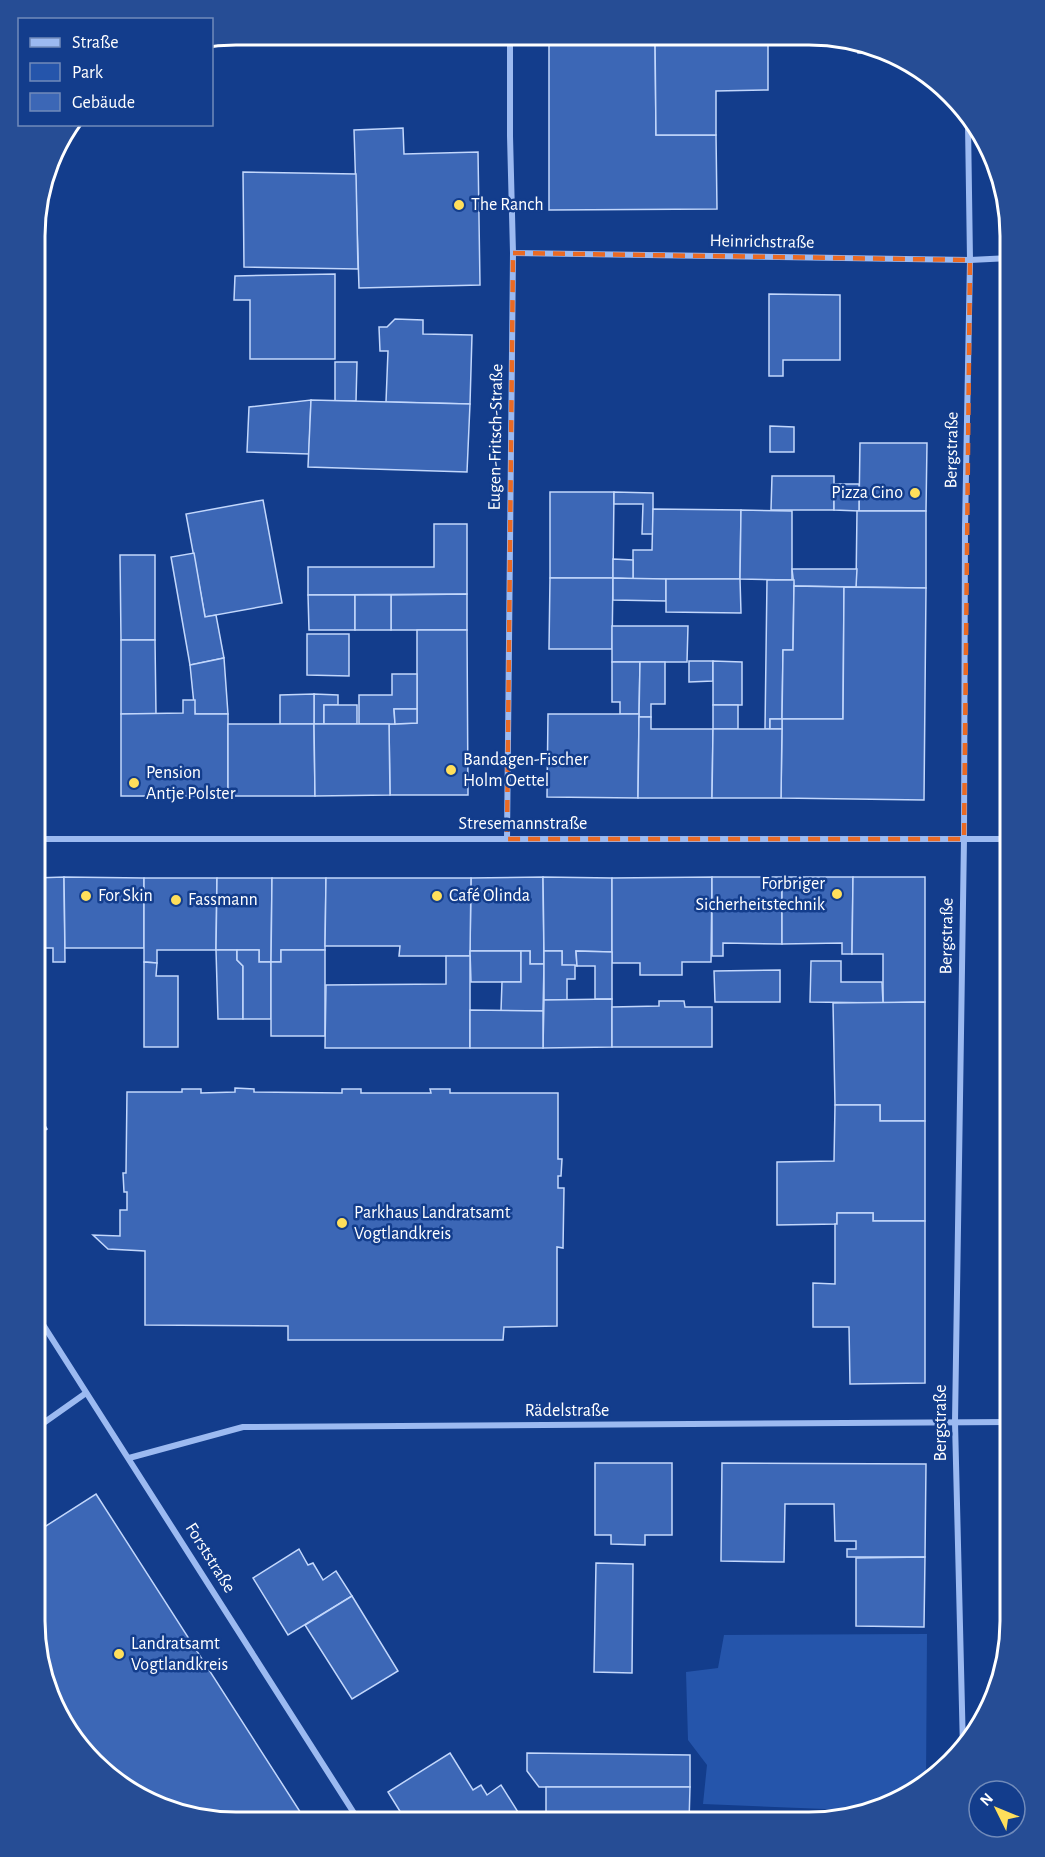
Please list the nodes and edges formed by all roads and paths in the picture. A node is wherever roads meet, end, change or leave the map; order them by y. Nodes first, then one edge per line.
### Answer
1 (510, 45) edge
2 (968, 130) edge
3 (513, 253) junction
4 (1000, 259) edge
5 (970, 260) junction
6 (45, 839) edge
7 (507, 839) junction
8 (964, 839) junction
9 (1000, 839) edge
10 (45, 1328) edge
11 (86, 1393) junction
12 (45, 1422) edge
13 (955, 1422) junction
14 (1000, 1422) edge
15 (129, 1458) junction
16 (963, 1734) edge
17 (353, 1812) edge

1 - 3 street, Eugen-Fritsch-Straße
2 - 5 street, Bergstraße
3 - 5 street, Heinrichstraße
3 - 7 street, Eugen-Fritsch-Straße
4 - 5 street, Heinrichstraße
5 - 8 street, Bergstraße
6 - 7 street, Stresemannstraße
7 - 8 street, Stresemannstraße
8 - 9 street, Stresemannstraße
8 - 13 street, Bergstraße
10 - 11 street, Forststraße
11 - 12 street
11 - 15 street, Forststraße
13 - 14 street, Rädelstraße
13 - 15 street, Rädelstraße
13 - 16 street, Bergstraße
15 - 17 street, Forststraße

